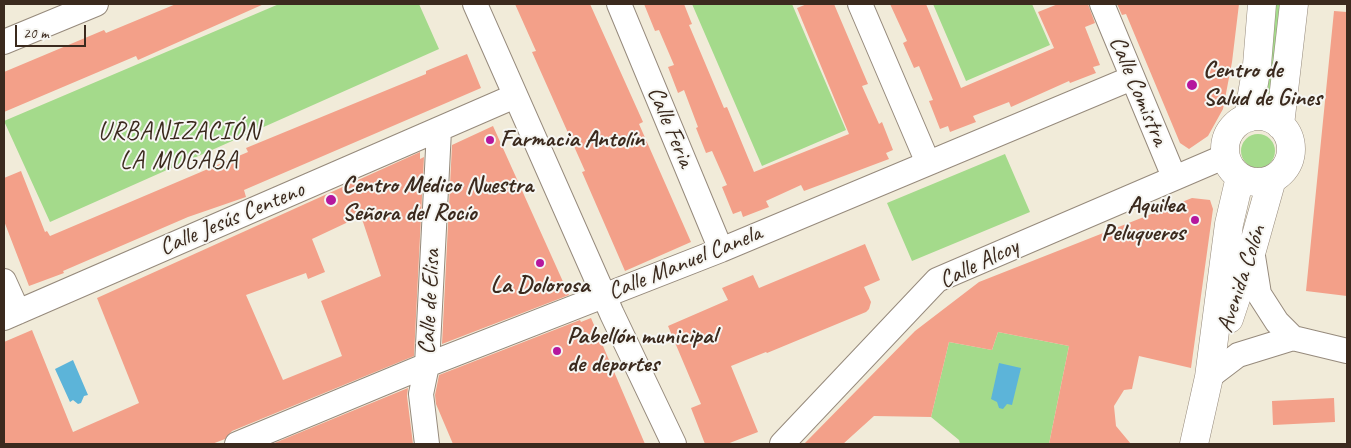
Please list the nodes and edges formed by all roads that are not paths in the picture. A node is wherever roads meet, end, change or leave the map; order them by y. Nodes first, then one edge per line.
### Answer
1 (96, 4) edge
2 (475, 4) edge
3 (619, 4) edge
4 (860, 4) edge
5 (1102, 4) edge
6 (1262, 4) edge
7 (1294, 4) edge
8 (4, 42) edge
9 (1132, 78) junction
10 (515, 96) junction
11 (1248, 118) junction
12 (1280, 125) junction
13 (439, 130) junction
14 (928, 163) junction
15 (1233, 167) junction
16 (1174, 178) junction
17 (1272, 179) junction
18 (721, 250) junction
19 (1252, 250) junction
20 (4, 280) edge
21 (604, 296) junction
22 (11, 315) edge
23 (1294, 338) junction
24 (1347, 351) edge
25 (427, 364) junction
26 (1209, 377) junction
27 (236, 444) edge
28 (427, 444) edge
29 (674, 444) edge
30 (782, 444) edge
31 (1194, 444) edge

1 - 8 street
2 - 10 street
3 - 18 street, Calle Feria
4 - 14 street
5 - 9 street, Calle Comistra
6 - 11 main road
7 - 12 main road
9 - 14 street, Calle Manuel Canela
9 - 16 street, Calle Comistra
10 - 13 street, Calle Jesús Centeno
10 - 21 street
11 - 12 main road
11 - 15 main road
12 - 17 main road
13 - 22 street, Calle Jesús Centeno
13 - 25 street, Calle de Elisa
14 - 18 street, Calle Manuel Canela
15 - 16 street, Calle Alcoy
15 - 17 main road
15 - 26 main road, Avenida Colón
16 - 30 street, Calle Alcoy
17 - 19 main road, Avenida Colón
18 - 21 street, Calle Manuel Canela
19 - 23 street
19 - 26 main road, Avenida Colón
20 - 22 street
21 - 25 street, Calle Manuel Canela
21 - 29 street
23 - 24 street
23 - 26 street
25 - 27 street, Calle Manuel Canela
25 - 28 street, Calle de Elisa
26 - 31 main road, Avenida Colón

